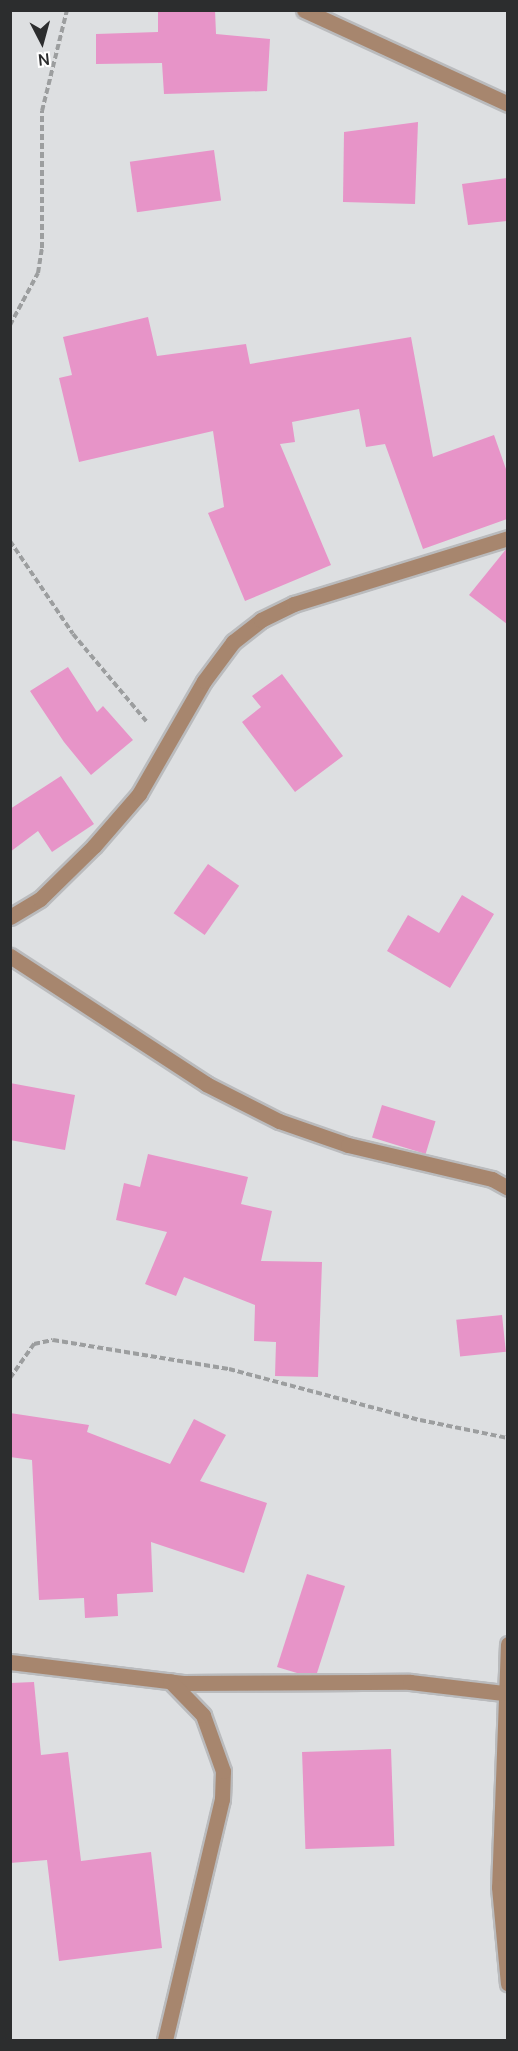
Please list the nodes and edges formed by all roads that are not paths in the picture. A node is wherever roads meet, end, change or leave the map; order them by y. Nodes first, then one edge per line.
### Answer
1 (304, 10) edge
2 (507, 104) edge
3 (507, 538) edge
4 (10, 917) edge
5 (10, 956) edge
6 (507, 1188) edge
7 (507, 1644) edge
8 (10, 1662) edge
9 (170, 1681) junction
10 (503, 1694) junction
11 (507, 1984) edge
12 (165, 2040) edge

1 - 2 street
3 - 4 street
5 - 6 street
7 - 10 street
8 - 9 street
9 - 10 street
9 - 12 street
10 - 11 street

